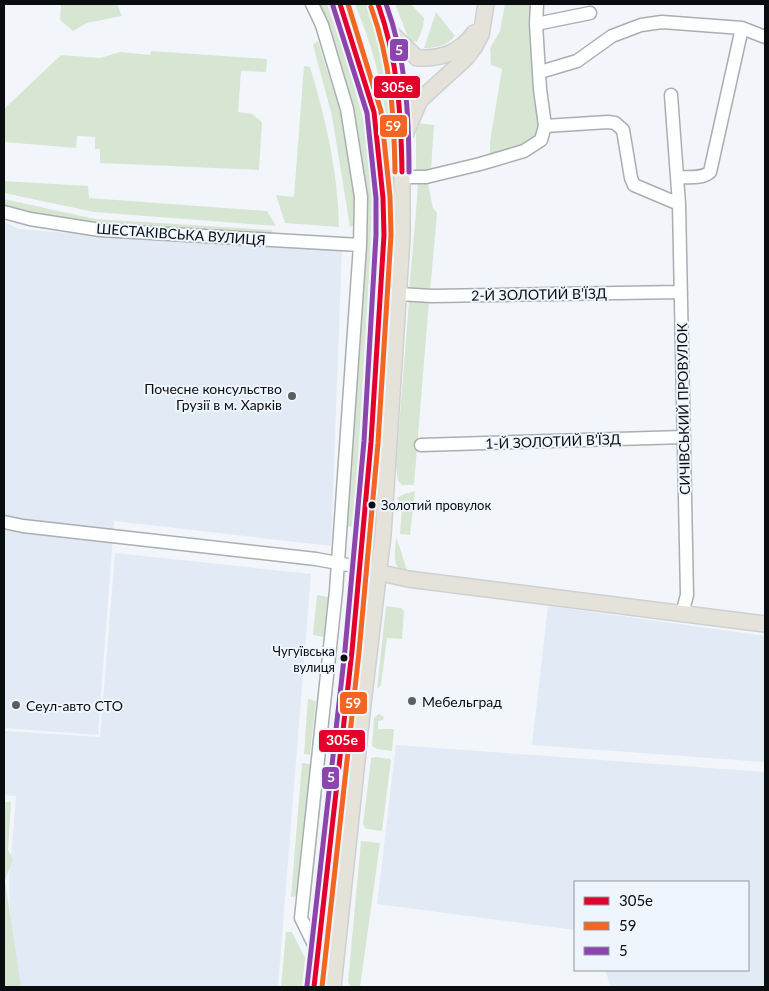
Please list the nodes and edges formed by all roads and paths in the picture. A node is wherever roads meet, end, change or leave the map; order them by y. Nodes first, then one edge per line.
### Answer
1 (312, 4) edge
2 (340, 4) edge
3 (378, 4) edge
4 (537, 4) edge
5 (485, 9) edge
6 (590, 13) dead end
7 (536, 24) junction
8 (742, 28) junction
9 (388, 31) junction
10 (765, 37) edge
11 (540, 72) junction
12 (671, 95) dead end
13 (545, 126) junction
14 (402, 144) junction
15 (678, 177) junction
16 (402, 178) junction
17 (679, 204) junction
18 (4, 212) edge
19 (360, 245) junction
20 (681, 292) junction
21 (398, 294) junction
22 (684, 437) junction
23 (421, 444) dead end
24 (4, 522) edge
25 (338, 562) junction
26 (359, 567) junction
27 (378, 573) junction
28 (682, 614) junction
29 (765, 624) edge
30 (318, 953) junction
31 (314, 987) edge
32 (333, 987) edge

1 - 19 street
2 - 26 main road
3 - 9 main road
4 - 7 street
5 - 9 main road
5 - 14 main road
6 - 7 street
7 - 11 street
8 - 10 street
8 - 11 street
8 - 15 street
9 - 14 main road
11 - 13 street
12 - 15 street, СИЧІВСЬКИЙ ПРОВУЛОК
13 - 16 street
13 - 17 street
14 - 16 main road
15 - 17 street, СИЧІВСЬКИЙ ПРОВУЛОК
16 - 21 main road
17 - 20 street, СИЧІВСЬКИЙ ПРОВУЛОК
18 - 19 street, ШЕСТАКІВСЬКА ВУЛИЦЯ
19 - 25 street
20 - 21 street, 2-Й ЗОЛОТИЙ В’ЇЗД
20 - 22 street, СИЧІВСЬКИЙ ПРОВУЛОК
21 - 27 main road
22 - 23 street, 1-Й ЗОЛОТИЙ В’ЇЗД
22 - 28 street, СИЧІВСЬКИЙ ПРОВУЛОК
24 - 25 street
25 - 26 street
25 - 30 street
26 - 27 main road
26 - 30 main road
27 - 28 main road
27 - 32 main road
28 - 29 main road
30 - 31 main road

